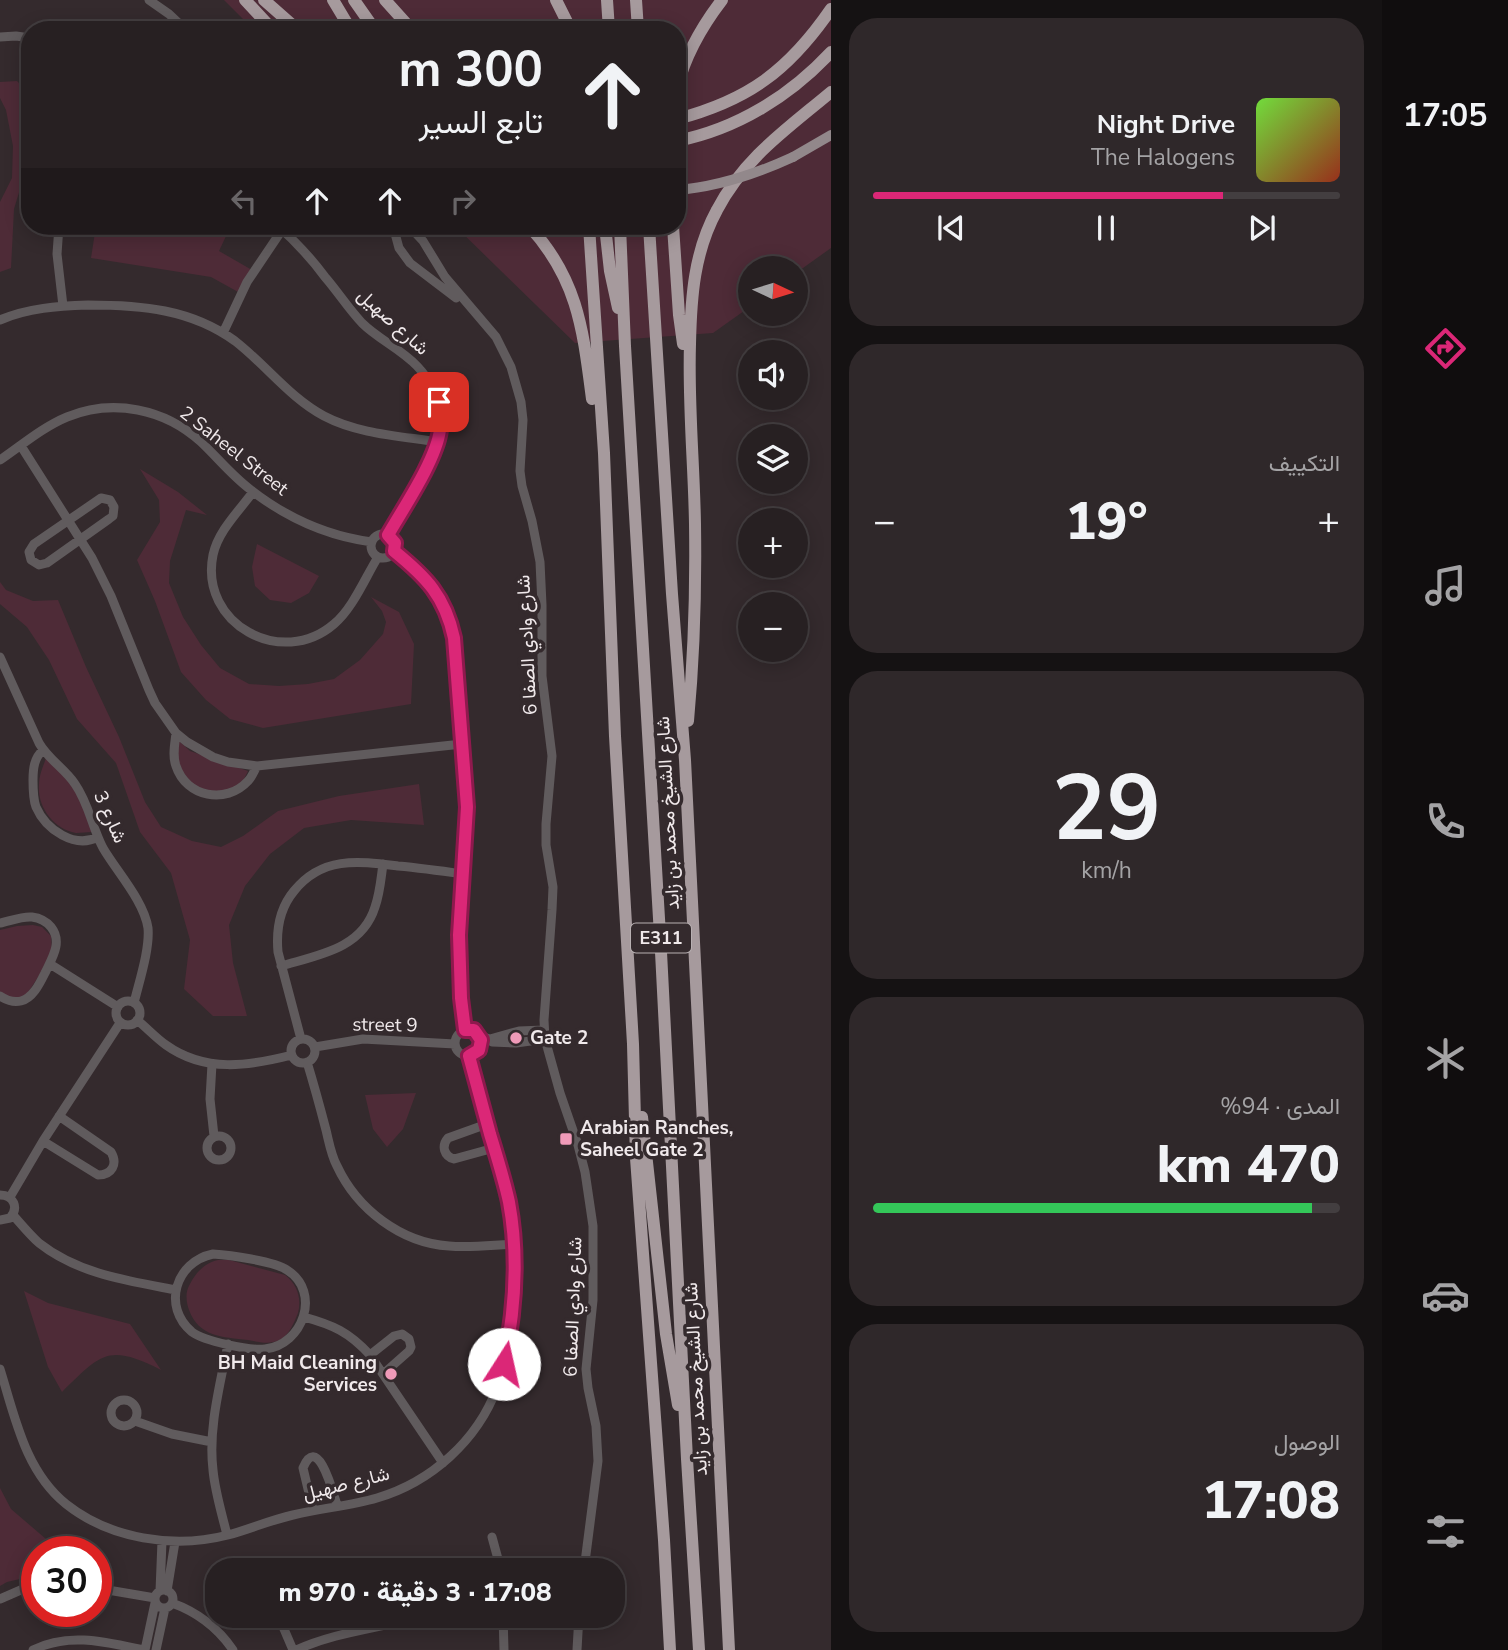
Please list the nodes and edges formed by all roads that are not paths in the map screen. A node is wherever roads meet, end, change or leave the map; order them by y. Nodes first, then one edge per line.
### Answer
1 (149, 0) edge
2 (245, 0) edge
3 (263, 0) edge
4 (333, 0) edge
5 (354, 0) edge
6 (385, 0) edge
7 (556, 0) edge
8 (607, 0) edge
9 (636, 0) edge
10 (722, 0) edge
11 (831, 9) edge
12 (176, 21) edge
13 (265, 21) edge
14 (283, 21) edge
15 (288, 21) edge
16 (346, 21) edge
17 (369, 21) edge
18 (404, 21) edge
19 (566, 21) edge
20 (608, 21) edge
21 (637, 21) edge
22 (0, 37) edge
23 (21, 37) edge
24 (831, 52) edge
25 (686, 61) edge
26 (831, 86) edge
27 (831, 92) edge
28 (814, 106) junction
29 (686, 116) edge
30 (831, 135) edge
31 (686, 138) edge
32 (686, 188) edge
33 (58, 235) edge
34 (276, 235) edge
35 (287, 235) edge
36 (397, 235) edge
37 (417, 235) edge
38 (537, 235) edge
39 (590, 235) edge
40 (606, 235) edge
41 (620, 235) edge
42 (650, 235) edge
43 (674, 235) edge
44 (433, 257) junction
45 (417, 270) junction
46 (63, 306) junction
47 (474, 311) junction
48 (0, 320) edge
49 (223, 333) junction
50 (625, 346) junction
51 (689, 383) junction
52 (438, 442) junction
53 (21, 446) junction
54 (604, 453) junction
55 (0, 460) edge
56 (253, 492) junction
57 (68, 520) junction
58 (388, 535) junction
59 (81, 539) junction
60 (372, 542) junction
61 (394, 551) junction
62 (377, 556) junction
63 (0, 657) edge
64 (176, 733) junction
65 (462, 744) junction
66 (43, 750) junction
67 (685, 760) junction
68 (257, 766) junction
69 (98, 837) junction
70 (383, 864) junction
71 (463, 873) junction
72 (0, 923) edge
73 (50, 964) junction
74 (281, 966) junction
75 (0, 996) edge
76 (134, 1003) junction
77 (118, 1007) junction
78 (138, 1020) junction
79 (120, 1023) junction
80 (465, 1030) junction
81 (545, 1035) junction
82 (301, 1039) junction
83 (480, 1041) junction
84 (455, 1044) junction
85 (633, 1044) junction
86 (315, 1046) junction
87 (292, 1055) junction
88 (469, 1056) junction
89 (307, 1062) junction
90 (212, 1064) junction
91 (59, 1116) junction
92 (488, 1125) junction
93 (214, 1136) dead end
94 (43, 1141) junction
95 (494, 1148) junction
96 (5, 1196) edge
97 (13, 1215) junction
98 (0, 1220) edge
99 (514, 1244) junction
100 (177, 1290) junction
101 (304, 1317) junction
102 (228, 1344) junction
103 (369, 1355) junction
104 (0, 1369) edge
105 (383, 1374) junction
106 (135, 1421) dead end
107 (212, 1443) junction
108 (687, 1459) junction
109 (443, 1463) junction
110 (337, 1505) junction
111 (313, 1510) junction
112 (228, 1535) junction
113 (492, 1537) dead end
114 (162, 1541) junction
115 (175, 1542) junction
116 (498, 1558) edge
117 (586, 1558) edge
118 (166, 1570) junction
119 (21, 1590) edge
120 (112, 1590) edge
121 (159, 1596) junction
122 (0, 1599) edge
123 (169, 1606) junction
124 (284, 1628) edge
125 (371, 1628) edge
126 (503, 1628) edge
127 (578, 1628) edge
128 (33, 1650) edge
129 (144, 1650) edge
130 (156, 1650) edge
131 (233, 1650) edge
132 (295, 1650) edge
133 (504, 1650) edge
134 (577, 1650) edge
135 (670, 1650) edge
136 (699, 1650) edge
137 (729, 1650) edge

1 - 12 street
2 - 13 highway
3 - 14 main road
3 - 15 highway
4 - 16 highway
5 - 17 highway
6 - 18 highway
7 - 19 highway
8 - 20 highway
9 - 21 highway
10 - 25 highway
11 - 29 highway
22 - 23 street
24 - 31 highway
26 - 28 highway
27 - 28 highway
28 - 51 highway
30 - 32 main road, bridge
33 - 46 street
34 - 49 street
35 - 52 street, شارع صهيل
36 - 45 street, شارع وادي الصفا 6
37 - 44 street, شارع وادي الصفا 6
38 - 54 highway
39 - 54 highway
40 - 50 highway
41 - 50 highway, شارع الشيخ محمد بن زايد / E311
42 - 67 highway, شارع الشيخ محمد بن زايد / E311
43 - 51 highway
44 - 45 street
44 - 47 street, شارع وادي الصفا 6
45 - 47 street, شارع وادي الصفا 6
46 - 48 street
46 - 49 street
47 - 81 street, شارع وادي الصفا 6
49 - 52 street
50 - 108 highway, شارع الشيخ محمد بن زايد / E311
51 - 67 highway
52 - 58 street, شارع صهيل
53 - 55 street, 2 Saheel Street
53 - 56 street, 2 Saheel Street
53 - 57 street
54 - 85 highway
56 - 60 street, 2 Saheel Street
56 - 62 street
57 - 59 street
57 - 59 street
57 - 59 street
58 - 60 street
58 - 61 street
59 - 64 street
60 - 62 street
61 - 62 street
61 - 65 street
63 - 66 street, 3 شارع
64 - 68 street
64 - 68 street
65 - 68 street
65 - 71 street
66 - 69 street, 3 شارع
66 - 69 street
67 - 137 highway, شارع الشيخ محمد بن زايد / E311
69 - 76 street, 3 شارع
70 - 71 street
70 - 74 street
70 - 74 street
71 - 80 street
72 - 73 street
73 - 75 street
73 - 77 street
74 - 82 street
76 - 77 street
76 - 78 street
77 - 79 street
78 - 79 street
78 - 90 street
79 - 91 street
80 - 83 street
80 - 84 street
81 - 83 street
81 - 117 street, شارع وادي الصفا 6
82 - 86 street
82 - 87 street
83 - 88 street
84 - 86 street, street 9
84 - 88 street
85 - 108 highway
85 - 135 highway
86 - 89 street
87 - 89 street
87 - 90 street
88 - 92 street, شارع صهيل
89 - 99 street
90 - 93 street
91 - 94 street
91 - 94 street
92 - 95 street, شارع صهيل
92 - 95 street
94 - 96 street
95 - 99 street, شارع صهيل
96 - 97 street
97 - 98 street
97 - 100 street
99 - 109 street, شارع صهيل
100 - 101 street
100 - 102 street
101 - 102 street
101 - 103 street
102 - 107 street
103 - 105 street
103 - 105 street
104 - 114 street, شارع صهيل
105 - 109 street
106 - 107 street
107 - 112 street
108 - 136 highway, شارع الشيخ محمد بن زايد / E311
109 - 110 street, شارع صهيل
110 - 111 street, شارع صهيل
110 - 111 street
111 - 112 street, شارع صهيل
112 - 115 street, شارع صهيل
113 - 116 street
114 - 115 street, شارع صهيل
114 - 118 street
115 - 118 street
118 - 121 street
119 - 122 street
120 - 121 street
121 - 123 street
121 - 123 street
121 - 129 street
123 - 130 street
123 - 131 street
124 - 132 street
125 - 132 street
126 - 133 street
127 - 134 street
128 - 129 street

